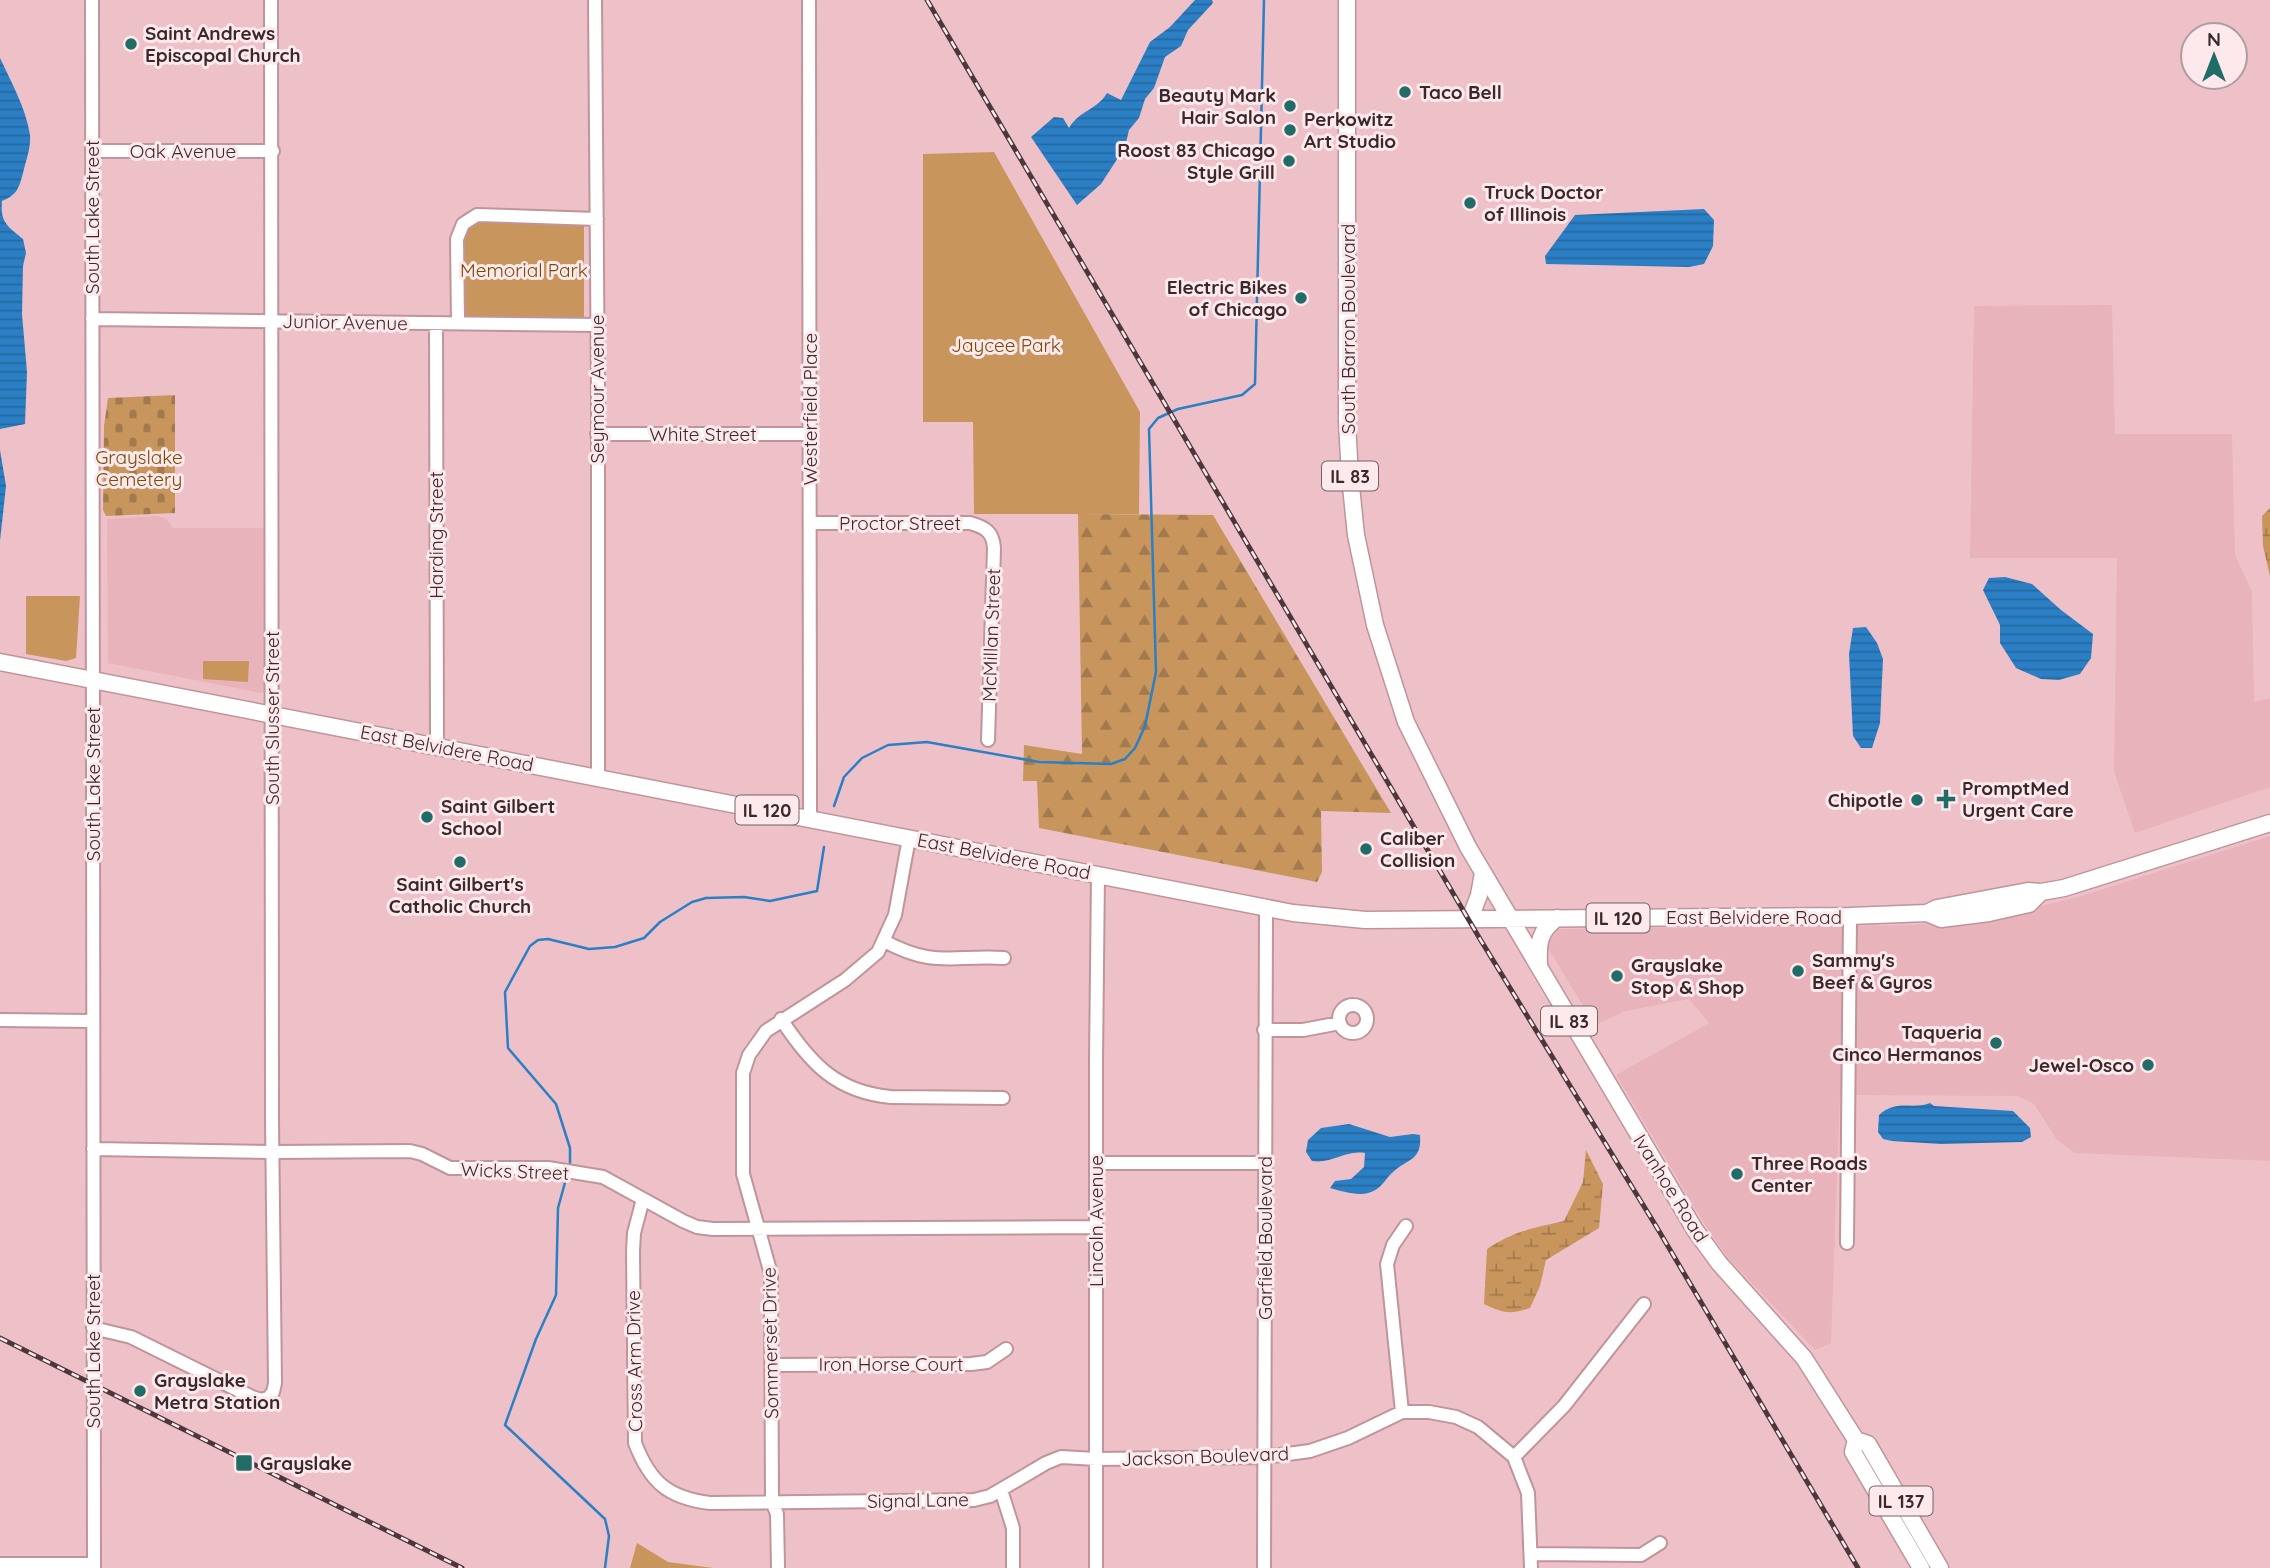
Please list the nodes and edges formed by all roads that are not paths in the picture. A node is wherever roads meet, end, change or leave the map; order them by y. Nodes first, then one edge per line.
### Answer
1 (92, 0) edge
2 (271, 0) edge
3 (595, 0) edge
4 (809, 0) edge
5 (1347, 0) edge
6 (92, 151) junction
7 (273, 151) junction
8 (597, 219) junction
9 (92, 318) junction
10 (272, 321) junction
11 (436, 323) junction
12 (457, 323) junction
13 (598, 326) junction
14 (597, 434) junction
15 (810, 434) junction
16 (810, 523) junction
17 (988, 530) joint
18 (0, 662) edge
19 (92, 680) junction
20 (272, 715) junction
21 (988, 740) dead end
22 (437, 746) junction
23 (598, 777) junction
24 (810, 818) junction
25 (2270, 823) edge
26 (909, 838) junction
27 (1483, 873) junction
28 (1098, 874) junction
29 (1266, 907) junction
30 (1850, 916) junction
31 (1557, 918) junction
32 (1469, 919) junction
33 (1510, 919) junction
34 (884, 941) junction
35 (1003, 958) dead end
36 (1539, 967) junction
37 (0, 1020) edge
38 (781, 1020) junction
39 (93, 1021) junction
40 (1339, 1023) dead end
41 (1264, 1030) junction
42 (1003, 1098) dead end
43 (93, 1149) junction
44 (273, 1152) junction
45 (1097, 1163) junction
46 (1265, 1163) junction
47 (643, 1199) junction
48 (1406, 1226) dead end
49 (1096, 1227) junction
50 (760, 1228) junction
51 (1847, 1243) dead end
52 (1644, 1304) dead end
53 (93, 1328) junction
54 (1006, 1349) dead end
55 (772, 1365) junction
56 (1402, 1412) junction
57 (1856, 1440) junction
58 (1265, 1457) junction
59 (1514, 1457) junction
60 (1096, 1459) junction
61 (1002, 1490) junction
62 (772, 1502) junction
63 (1660, 1543) dead end
64 (1531, 1554) junction
65 (0, 1564) edge
66 (94, 1566) edge
67 (778, 1568) edge
68 (1013, 1568) edge
69 (1096, 1568) edge
70 (1264, 1568) edge
71 (1531, 1568) edge
72 (1921, 1568) edge
73 (1940, 1568) edge

1 - 6 street, South Lake Street
2 - 7 street, South Slusser Street
3 - 8 street, Seymour Avenue
4 - 15 street, Westerfield Place
5 - 27 main road, South Barron Boulevard / IL 83
6 - 7 street, Oak Avenue
6 - 9 street, South Lake Street
7 - 10 street, South Slusser Street
8 - 12 street
8 - 13 street, Seymour Avenue
9 - 10 street, Junior Avenue
9 - 19 street, South Lake Street
10 - 11 street, Junior Avenue
10 - 20 street, South Slusser Street
11 - 12 street, Junior Avenue
11 - 22 street, Harding Street
12 - 13 street, Junior Avenue
13 - 14 street, Seymour Avenue
14 - 15 street, White Street
14 - 23 street, Seymour Avenue
15 - 16 street, Westerfield Place
16 - 17 street, Proctor Street
16 - 24 street, Westerfield Place
17 - 21 street, McMillan Street
18 - 19 main road, IL 120
19 - 20 main road, East Belvidere Road / IL 120
19 - 39 street, South Lake Street
20 - 22 main road, East Belvidere Road / IL 120
20 - 44 street, South Slusser Street
22 - 23 main road, East Belvidere Road / IL 120
23 - 24 main road, East Belvidere Road / IL 120
24 - 26 main road, East Belvidere Road / IL 120
25 - 30 main road, East Belvidere Road / IL 120
26 - 28 main road, East Belvidere Road / IL 120
26 - 34 street, Sommerset Drive
27 - 32 main road
27 - 33 main road, South Barron Boulevard / IL 83
28 - 29 main road, East Belvidere Road / IL 120
28 - 45 street, Lincoln Avenue
29 - 32 main road, East Belvidere Road / IL 120
29 - 41 street, Garfield Boulevard
30 - 31 main road, East Belvidere Road / IL 120
30 - 51 street
31 - 33 main road, East Belvidere Road / IL 120
31 - 36 main road
32 - 33 main road, East Belvidere Road / IL 120
33 - 36 main road, Ivanhoe Road / IL 83
34 - 35 street
34 - 38 street, Sommerset Drive
36 - 57 main road, Ivanhoe Road / IL 83
37 - 39 street
38 - 42 street
38 - 50 street, Sommerset Drive
39 - 43 street, South Lake Street
40 - 41 street
41 - 46 street, Garfield Boulevard
43 - 44 street, Wicks Street
43 - 53 street, South Lake Street
44 - 47 street, Wicks Street
44 - 53 street, South Slusser Street
45 - 46 street
45 - 49 street, Lincoln Avenue
46 - 58 street, Garfield Boulevard
47 - 50 street, Wicks Street
47 - 62 street, Cross Arm Drive
48 - 56 street
49 - 50 street, Wicks Street
49 - 60 street, Lincoln Avenue
50 - 55 street, Sommerset Drive
52 - 59 street
53 - 66 street, South Lake Street
54 - 55 street, Iron Horse Court
55 - 62 street, Sommerset Drive
56 - 58 street, Jackson Boulevard
56 - 59 street, Jackson Boulevard
57 - 72 main road
57 - 73 main road, IL 137
58 - 60 street, Jackson Boulevard
58 - 70 street, Garfield Boulevard
59 - 64 street, Jackson Boulevard
60 - 61 street, Signal Lane
60 - 69 street, Lincoln Avenue
61 - 62 street, Signal Lane
61 - 68 street
62 - 67 street, Sommerset Drive
63 - 64 street
64 - 71 street, Jackson Boulevard
65 - 66 street

